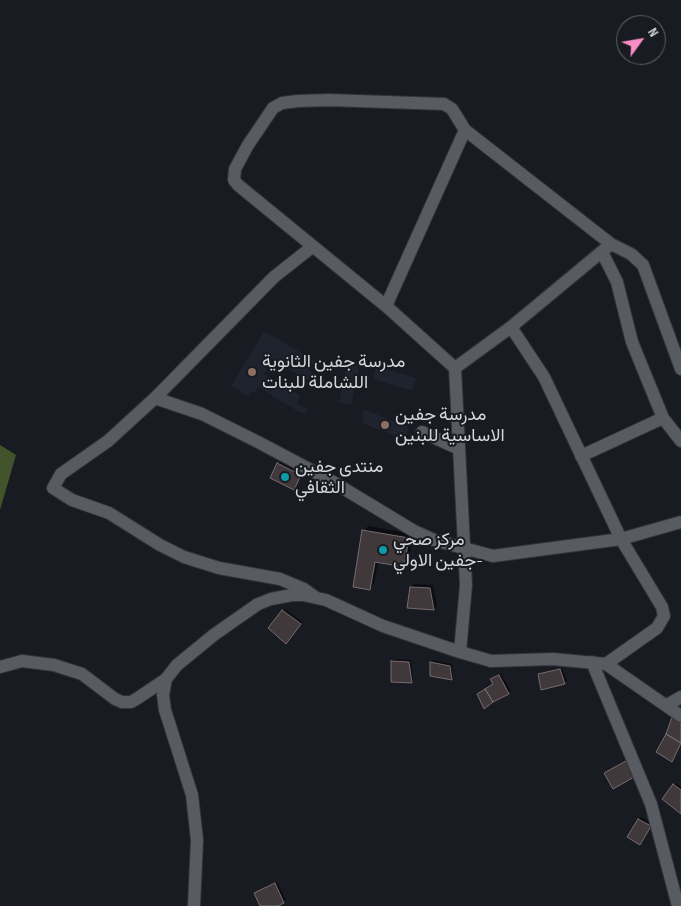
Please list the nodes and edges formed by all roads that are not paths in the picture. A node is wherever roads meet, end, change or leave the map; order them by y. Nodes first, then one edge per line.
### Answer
1 (465, 130) junction
2 (312, 247) junction
3 (607, 248) junction
4 (386, 306) junction
5 (511, 327) junction
6 (455, 368) junction
7 (681, 369) edge
8 (155, 398) junction
9 (663, 418) junction
10 (422, 432) dead end
11 (681, 441) edge
12 (459, 449) junction
13 (581, 456) junction
14 (681, 522) edge
15 (621, 539) junction
16 (464, 546) junction
17 (315, 597) junction
18 (460, 652) junction
19 (592, 662) junction
20 (606, 664) junction
21 (0, 667) edge
22 (166, 679) junction
23 (681, 697) edge
24 (667, 705) junction
25 (681, 716) edge
26 (194, 906) edge
27 (678, 906) edge

1 - 2 street
1 - 3 street
1 - 4 street
2 - 4 street
2 - 8 street
3 - 5 street
3 - 7 street
3 - 9 street
4 - 6 street
5 - 6 street
5 - 13 street
6 - 12 street
8 - 16 street
8 - 17 street
9 - 11 street
9 - 13 street
10 - 12 street
12 - 16 street
13 - 15 street
14 - 15 street
15 - 16 street
15 - 20 street
16 - 18 street
17 - 18 street
17 - 22 street
18 - 19 street
19 - 20 street
19 - 27 street
20 - 24 street
21 - 22 street
22 - 26 street
23 - 24 street
24 - 25 street

